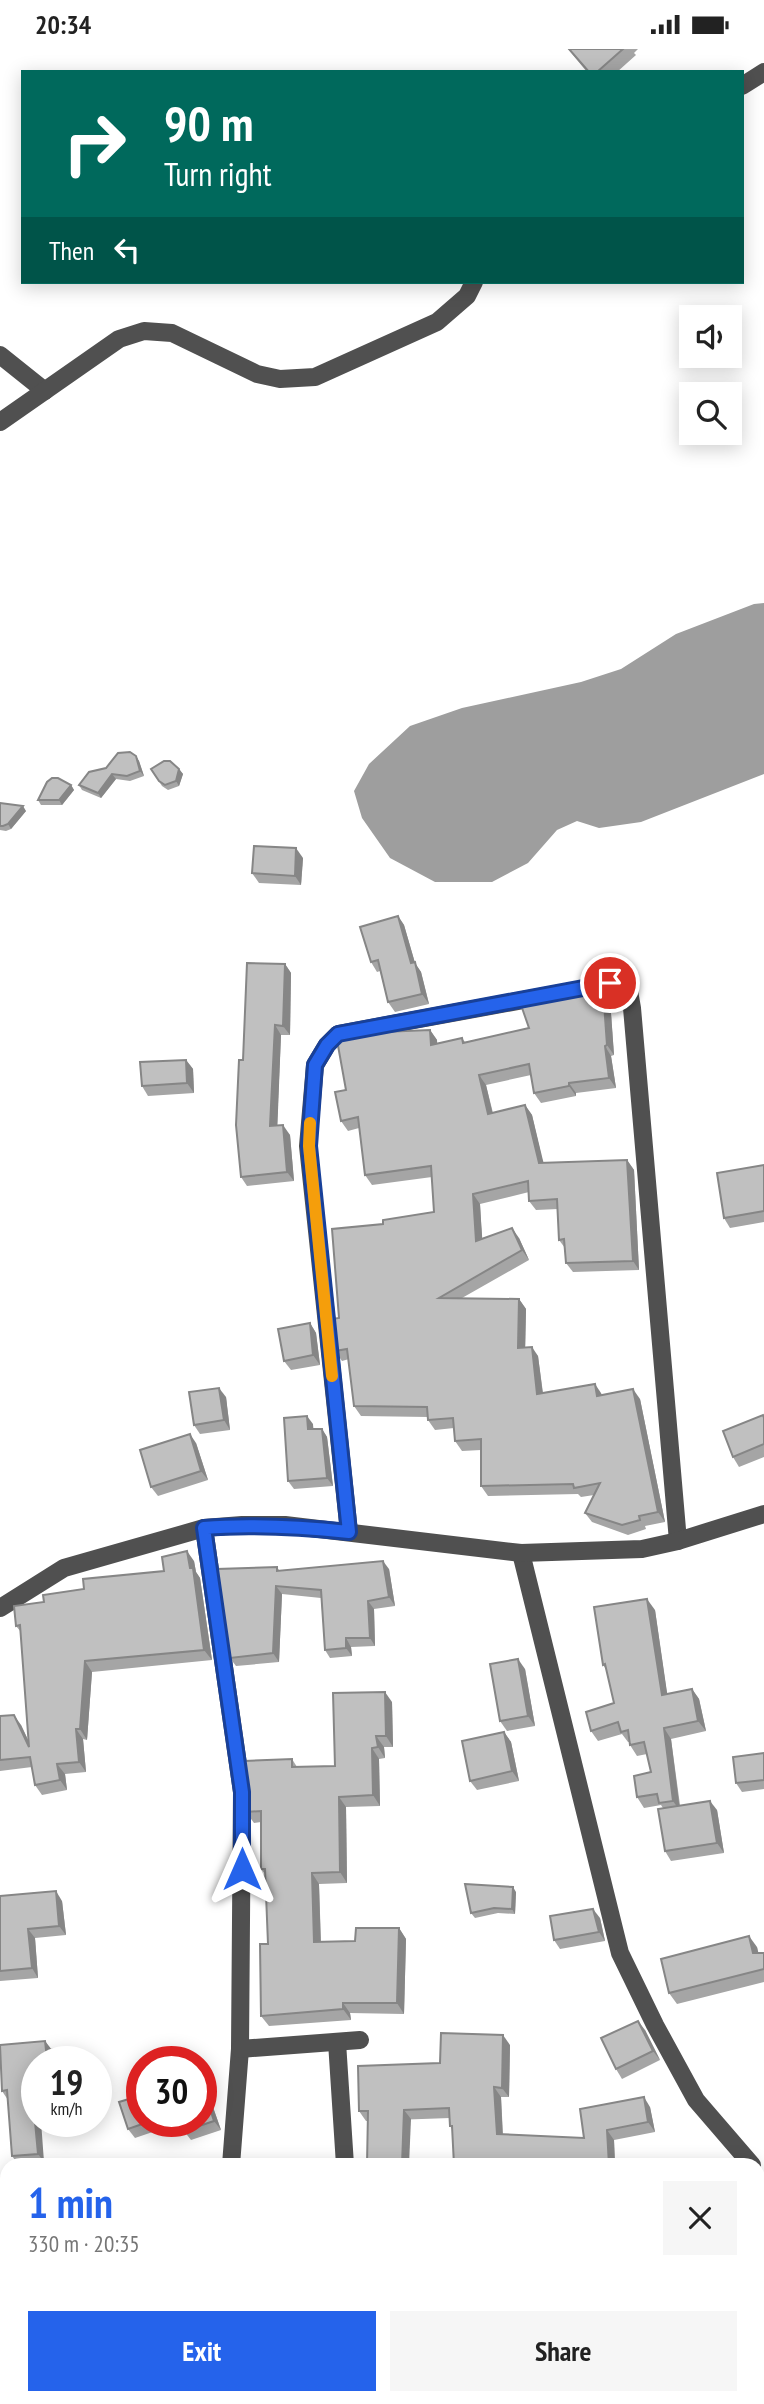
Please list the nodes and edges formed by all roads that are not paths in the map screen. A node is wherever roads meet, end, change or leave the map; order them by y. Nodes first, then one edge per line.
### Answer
1 (764, 72) edge
2 (744, 85) edge
3 (473, 284) edge
4 (0, 355) edge
5 (45, 391) junction
6 (0, 422) edge
7 (764, 1514) edge
8 (204, 1528) junction
9 (349, 1532) junction
10 (678, 1541) junction
11 (521, 1553) junction
12 (0, 1608) edge
13 (360, 2040) dead end
14 (337, 2042) junction
15 (240, 2049) junction
16 (232, 2158) edge
17 (345, 2158) edge
18 (746, 2158) edge

1 - 2 street
3 - 5 street
4 - 5 street
5 - 6 street
7 - 10 street
8 - 9 street
8 - 12 street
8 - 15 street
9 - 10 street
9 - 11 street
10 - 11 street
11 - 18 street
13 - 14 street
14 - 15 street
14 - 17 street
15 - 16 street

